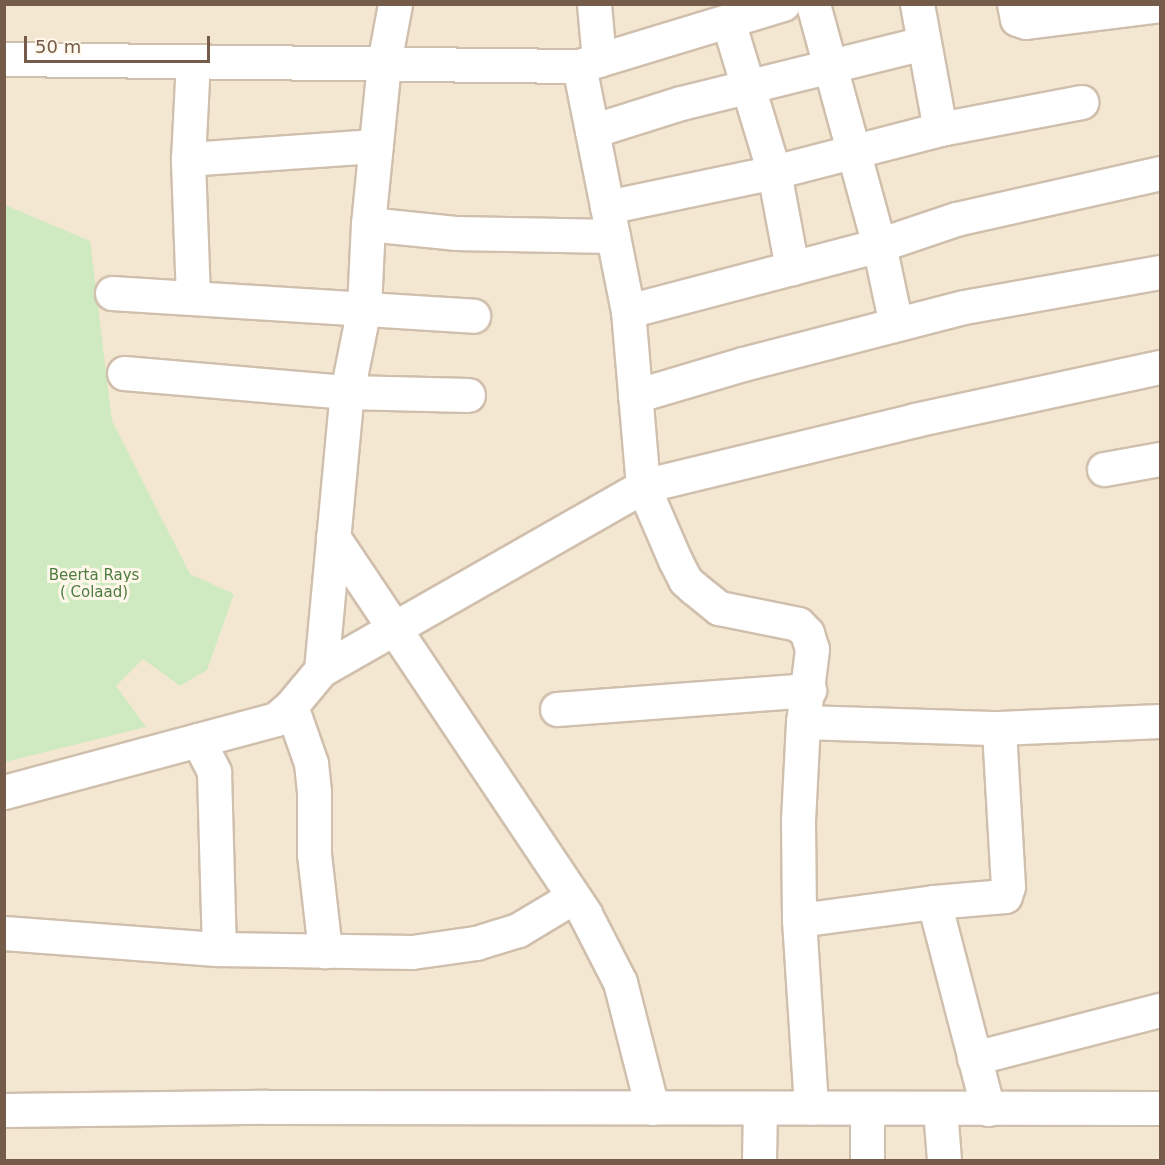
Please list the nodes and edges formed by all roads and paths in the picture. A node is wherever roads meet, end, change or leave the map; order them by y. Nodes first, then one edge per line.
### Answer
1 (395, 4) edge
2 (594, 4) edge
3 (783, 4) edge
4 (813, 4) edge
5 (917, 4) edge
6 (1014, 4) edge
7 (1161, 5) edge
8 (728, 21) junction
9 (923, 43) junction
10 (4, 59) edge
11 (193, 61) junction
12 (384, 63) junction
13 (589, 63) junction
14 (830, 66) junction
15 (747, 86) junction
16 (1081, 102) dead end
17 (940, 129) junction
18 (592, 130) junction
19 (376, 146) junction
20 (854, 151) junction
21 (188, 159) junction
22 (774, 172) junction
23 (1161, 173) edge
24 (610, 221) junction
25 (368, 224) junction
26 (879, 246) junction
27 (792, 268) junction
28 (1161, 272) edge
29 (112, 293) dead end
30 (193, 298) junction
31 (364, 308) junction
32 (628, 311) junction
33 (473, 316) dead end
34 (896, 324) junction
35 (1161, 367) edge
36 (124, 373) dead end
37 (347, 392) junction
38 (468, 394) dead end
39 (635, 396) junction
40 (1161, 459) edge
41 (1104, 469) dead end
42 (643, 486) junction
43 (333, 537) junction
44 (395, 629) junction
45 (321, 670) junction
46 (291, 706) junction
47 (806, 706) junction
48 (556, 709) dead end
49 (1161, 722) edge
50 (999, 728) junction
51 (198, 740) junction
52 (4, 792) edge
53 (573, 897) junction
54 (934, 902) junction
55 (799, 920) junction
56 (4, 933) edge
57 (219, 949) junction
58 (325, 951) junction
59 (1161, 1010) edge
60 (974, 1058) junction
61 (652, 1108) junction
62 (760, 1108) junction
63 (811, 1108) junction
64 (1161, 1108) edge
65 (867, 1109) junction
66 (940, 1109) junction
67 (987, 1109) junction
68 (4, 1110) edge
69 (759, 1161) edge
70 (867, 1161) edge
71 (944, 1161) edge

1 - 12 street
2 - 13 street
3 - 8 street
4 - 14 street
5 - 9 street
6 - 7 street
8 - 13 street
8 - 15 street
9 - 14 street
9 - 17 street
10 - 11 street
11 - 12 street
11 - 21 street
12 - 13 street
12 - 19 street
13 - 18 street
14 - 15 street
14 - 20 street
15 - 18 street
15 - 22 street
16 - 17 street
17 - 20 street
18 - 24 street
19 - 21 street
19 - 25 street
20 - 22 street
20 - 26 street
21 - 30 street
22 - 24 street
22 - 27 street
23 - 26 street
24 - 25 street
24 - 32 street
25 - 31 street
26 - 27 street
26 - 34 street
27 - 32 street
28 - 34 street
29 - 30 street
30 - 31 street
31 - 33 street
31 - 37 street
32 - 39 street
34 - 39 street
35 - 42 street
36 - 37 street
37 - 38 street
37 - 43 street
39 - 42 street
40 - 41 street
42 - 44 street
42 - 47 street
43 - 44 street
43 - 45 street
44 - 45 street
44 - 53 street
45 - 46 street
46 - 51 street
46 - 58 street
47 - 48 street
47 - 50 street
47 - 55 street
49 - 50 street
50 - 54 street
51 - 52 street
51 - 57 street
53 - 58 street
53 - 61 street
54 - 55 street
54 - 60 street
55 - 63 street
56 - 57 street
57 - 58 street
59 - 60 street
60 - 67 street
61 - 62 street
61 - 68 street
62 - 63 street
62 - 69 street
63 - 65 street
64 - 67 street
65 - 66 street
65 - 70 street
66 - 67 street
66 - 71 street

